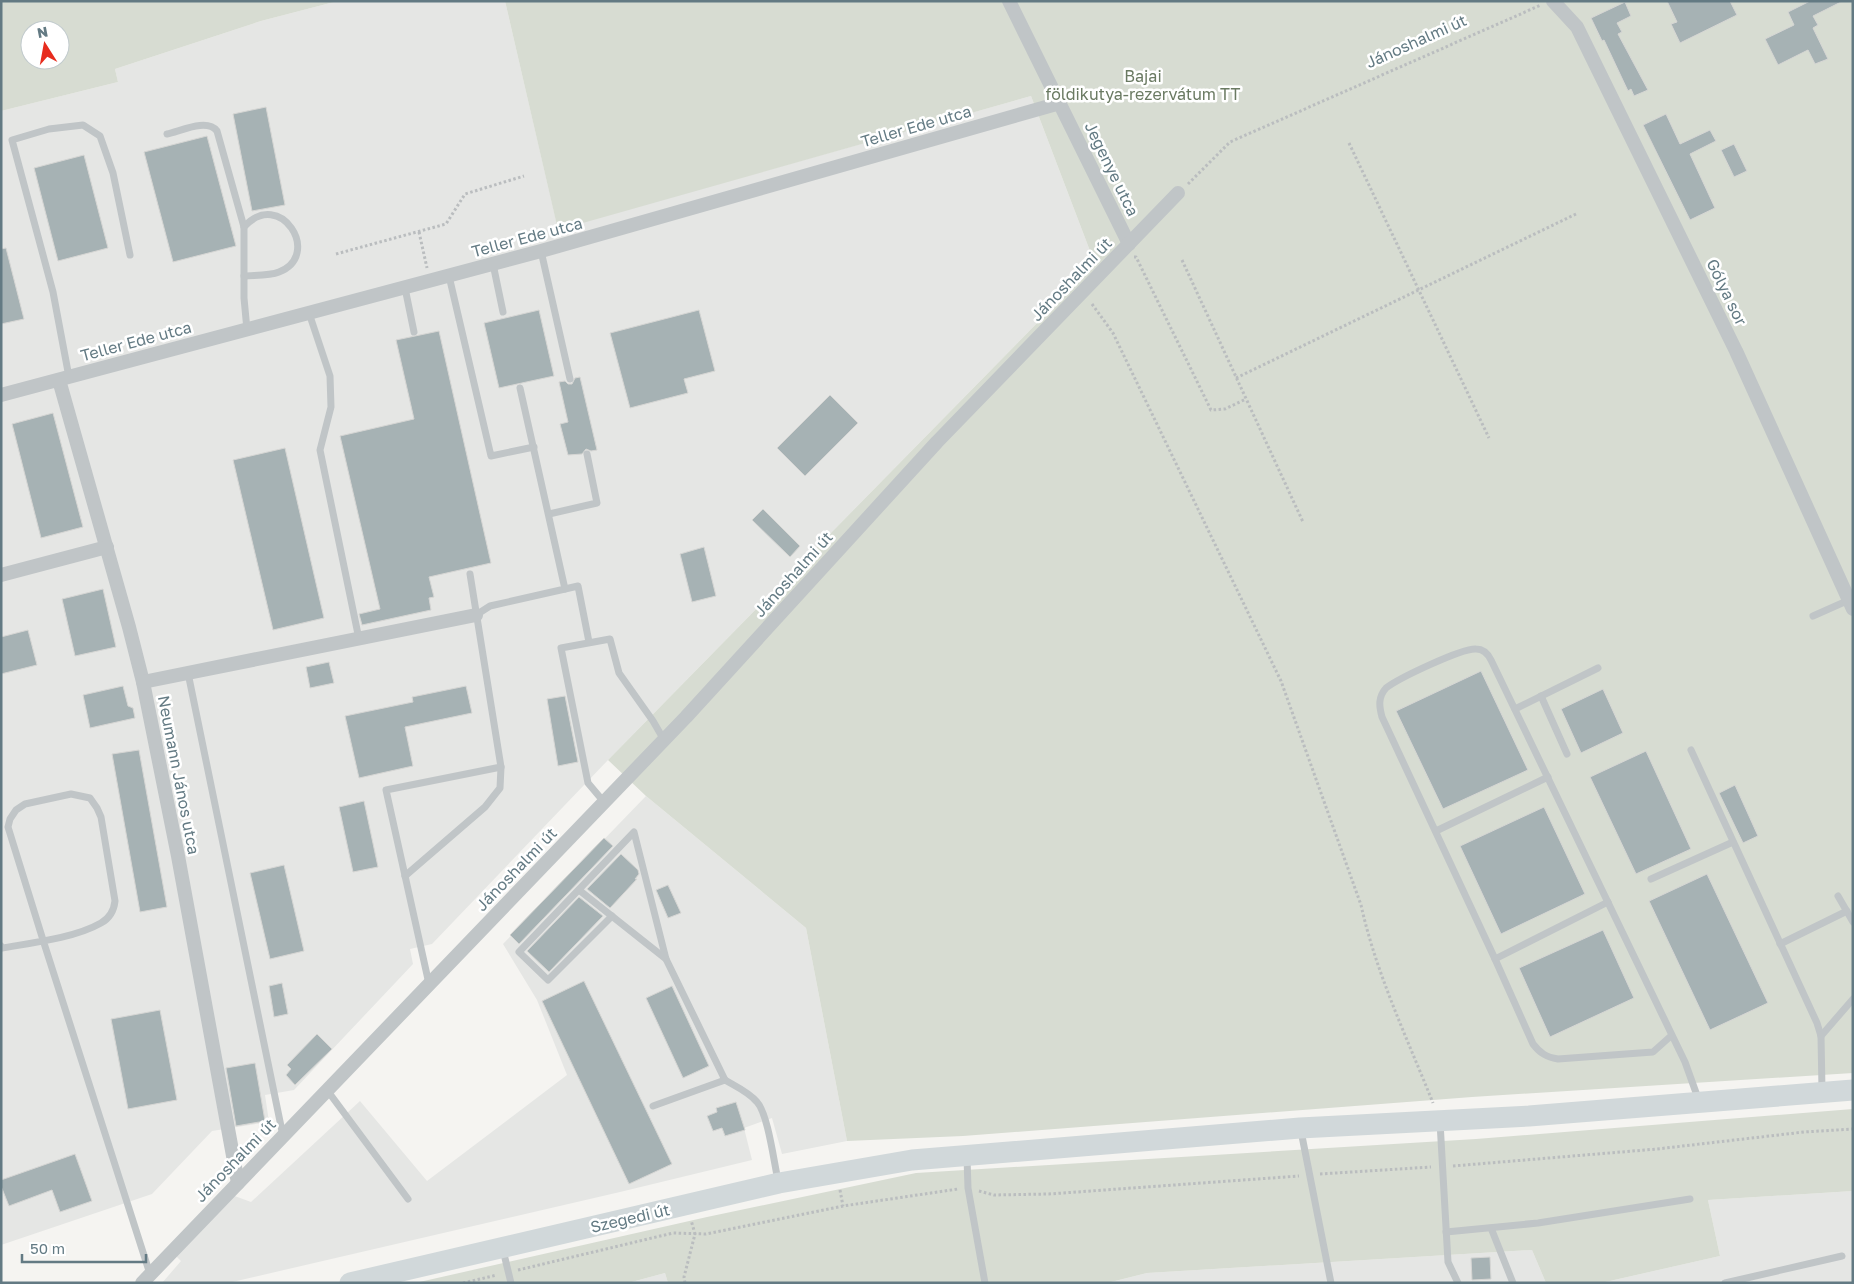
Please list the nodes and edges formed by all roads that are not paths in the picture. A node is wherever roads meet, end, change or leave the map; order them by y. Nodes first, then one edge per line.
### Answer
1 (1009, 1) edge
2 (1551, 1) edge
3 (1060, 103) junction
4 (167, 134) dead end
5 (1178, 193) road end
6 (244, 227) junction
7 (1129, 244) junction
8 (541, 251) junction
9 (130, 255) dead end
10 (493, 264) junction
11 (244, 276) junction
12 (449, 276) junction
13 (404, 288) junction
14 (503, 312) dead end
15 (309, 313) junction
16 (247, 330) junction
17 (414, 332) dead end
18 (64, 379) junction
19 (570, 379) dead end
20 (520, 388) dead end
21 (1, 395) edge
22 (534, 447) junction
23 (586, 454) dead end
24 (549, 514) junction
25 (107, 547) junction
26 (470, 574) dead end
27 (1, 575) edge
28 (565, 590) junction
29 (1851, 604) edge
30 (476, 615) junction
31 (1813, 616) dead end
32 (360, 639) junction
33 (589, 642) junction
34 (1598, 668) dead end
35 (188, 673) junction
36 (142, 682) junction
37 (1541, 696) junction
38 (1515, 710) junction
39 (664, 740) junction
40 (1691, 750) dead end
41 (1567, 754) dead end
42 (501, 767) junction
43 (1548, 777) junction
44 (604, 802) junction
45 (1436, 831) junction
46 (1733, 842) junction
47 (405, 876) junction
48 (1651, 879) dead end
49 (579, 890) junction
50 (1838, 896) dead end
51 (1608, 902) junction
52 (1847, 911) junction
53 (612, 916) junction
54 (1853, 922) edge
55 (43, 940) junction
56 (1780, 944) junction
57 (1, 946) edge
58 (666, 959) junction
59 (1496, 959) junction
60 (429, 985) junction
61 (1853, 999) edge
62 (1672, 1035) junction
63 (1821, 1036) junction
64 (725, 1080) junction
65 (328, 1090) junction
66 (1853, 1090) edge
67 (1822, 1092) junction
68 (1699, 1103) junction
69 (653, 1106) dead end
70 (1440, 1120) junction
71 (1300, 1128) junction
72 (283, 1136) junction
73 (967, 1155) junction
74 (238, 1183) junction
75 (779, 1183) junction
76 (408, 1199) dead end
77 (1690, 1199) dead end
78 (1491, 1228) junction
79 (1446, 1232) junction
80 (502, 1248) junction
81 (1842, 1256) dead end
82 (146, 1278) edge
83 (350, 1283) edge
84 (510, 1283) edge
85 (985, 1283) edge
86 (1330, 1283) edge
87 (1458, 1283) edge
88 (1513, 1283) edge
89 (1725, 1283) edge

1 - 3 street, Jegenye utca
2 - 29 street, Gólya sor
3 - 7 street, Jegenye utca
3 - 8 street, Teller Ede utca
4 - 6 lane
5 - 7 street, Jánoshalmi út
6 - 11 lane
6 - 11 lane
7 - 39 street, Jánoshalmi út
8 - 10 street, Teller Ede utca
8 - 19 lane
9 - 18 lane
10 - 12 street, Teller Ede utca
10 - 14 lane
11 - 16 lane
12 - 13 street, Teller Ede utca
12 - 22 lane
13 - 15 street, Teller Ede utca
13 - 17 lane
15 - 16 street, Teller Ede utca
15 - 32 lane
16 - 18 street, Teller Ede utca
18 - 21 street, Teller Ede utca
18 - 25 street, Neumann János utca
20 - 22 lane
22 - 24 lane
23 - 24 lane
24 - 28 lane
25 - 27 street
25 - 36 street, Neumann János utca
26 - 30 lane
28 - 30 lane
28 - 33 lane
29 - 31 lane
30 - 32 street
30 - 42 lane
32 - 35 street
33 - 39 lane
33 - 44 lane
34 - 37 lane
35 - 36 street
35 - 72 lane
36 - 74 street, Neumann János utca
37 - 38 lane
37 - 41 lane
38 - 43 lane
38 - 45 lane
39 - 44 street, Jánoshalmi út
40 - 46 lane
42 - 47 lane
42 - 47 lane
43 - 45 lane
43 - 51 lane
44 - 60 street, Jánoshalmi út
45 - 59 lane
46 - 48 lane
46 - 56 lane
47 - 60 lane
49 - 53 lane
49 - 53 lane
49 - 58 lane
50 - 52 lane
51 - 59 lane
51 - 62 lane
52 - 54 lane
52 - 56 lane
53 - 58 lane
55 - 55 lane
55 - 57 lane
55 - 82 lane
56 - 63 lane
58 - 64 lane
59 - 62 lane
60 - 65 street, Jánoshalmi út
61 - 63 lane
62 - 68 lane
63 - 67 lane
64 - 69 lane
64 - 75 lane
65 - 72 street, Jánoshalmi út
65 - 76 lane
66 - 67 main road, Szegedi út
67 - 68 main road, Szegedi út
68 - 70 main road, Szegedi út
70 - 71 main road, Szegedi út
70 - 79 lane
71 - 73 main road, Szegedi út
71 - 86 lane
72 - 74 street, Jánoshalmi út
73 - 75 main road, Szegedi út
73 - 85 lane
74 - 82 street, Jánoshalmi út
75 - 80 main road, Szegedi út
77 - 78 lane
78 - 79 lane
78 - 88 lane
79 - 87 lane
80 - 83 main road, Szegedi út
80 - 84 lane
81 - 89 lane

